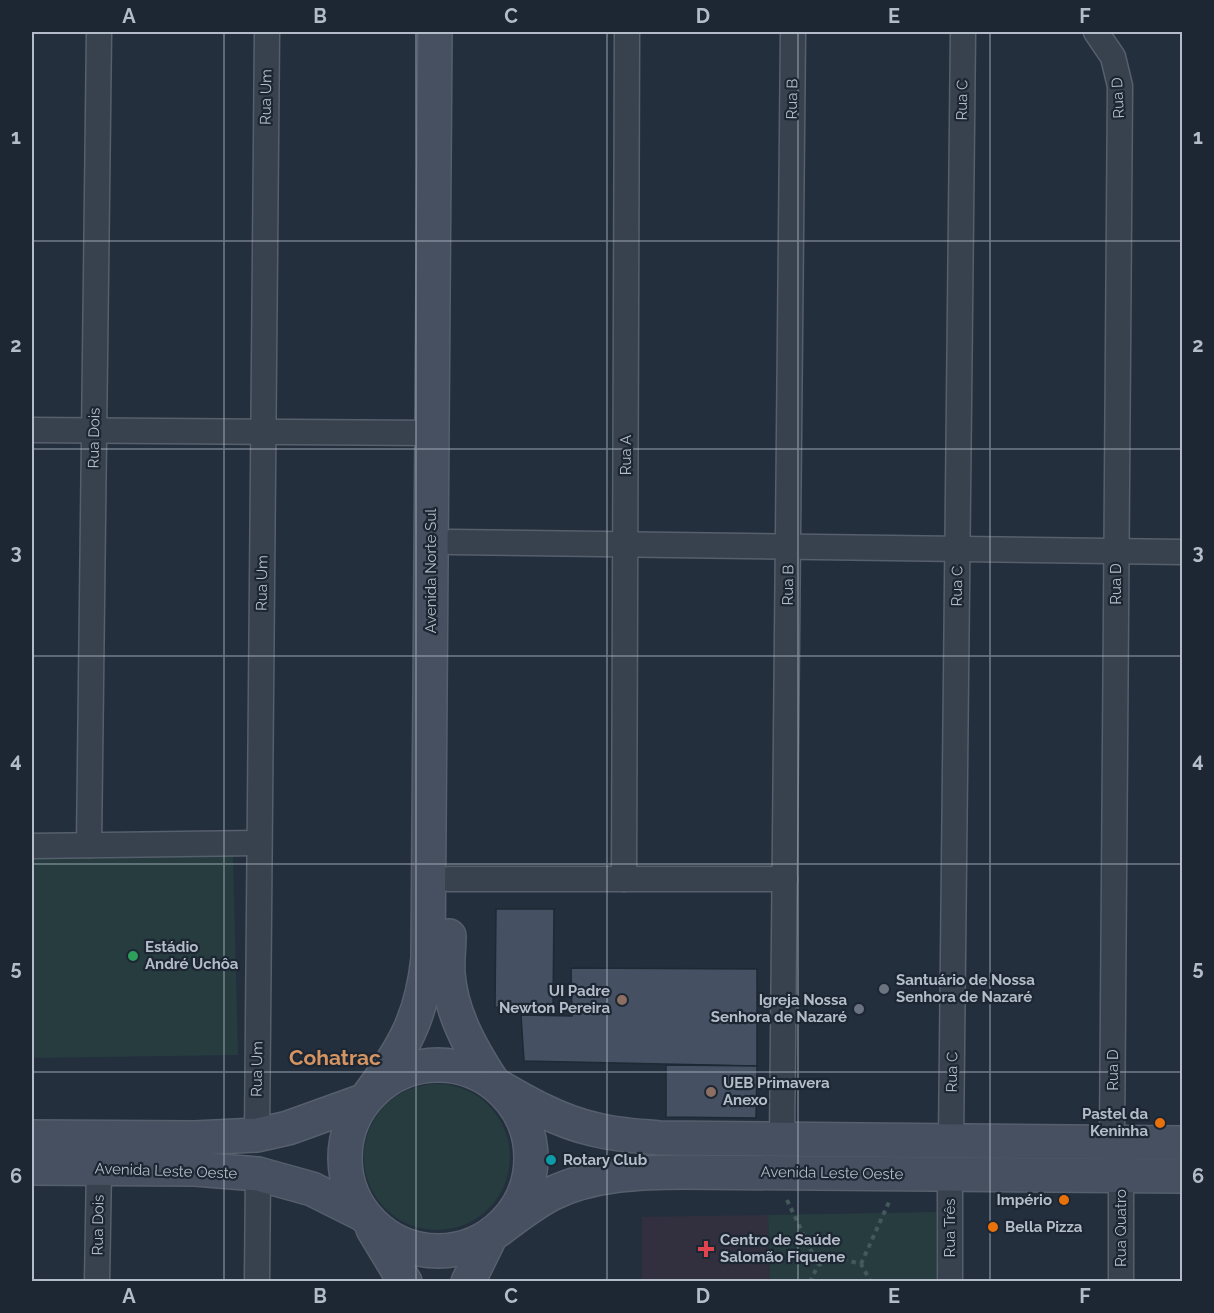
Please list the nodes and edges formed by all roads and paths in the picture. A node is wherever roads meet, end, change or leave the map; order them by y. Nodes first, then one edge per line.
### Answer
1 (99, 32) edge
2 (267, 32) edge
3 (435, 32) edge
4 (454, 32) edge
5 (627, 32) edge
6 (793, 32) edge
7 (963, 32) edge
8 (1096, 32) edge
9 (32, 430) edge
10 (94, 431) junction
11 (263, 432) junction
12 (432, 434) junction
13 (451, 542) junction
14 (625, 544) junction
15 (788, 547) junction
16 (957, 549) junction
17 (1116, 551) junction
18 (1182, 552) edge
19 (259, 843) junction
20 (89, 845) junction
21 (32, 846) edge
22 (449, 879) junction
23 (624, 879) junction
24 (785, 879) junction
25 (494, 1083) junction
26 (366, 1098) junction
27 (256, 1135) junction
28 (32, 1137) edge
29 (782, 1139) junction
30 (951, 1141) junction
31 (1112, 1142) junction
32 (1182, 1143) edge
33 (32, 1168) edge
34 (99, 1168) junction
35 (773, 1172) junction
36 (258, 1174) junction
37 (902, 1174) junction
38 (950, 1174) junction
39 (1121, 1175) junction
40 (1182, 1176) edge
41 (365, 1216) junction
42 (494, 1233) junction
43 (861, 1264) junction
44 (818, 1265) junction
45 (97, 1281) edge
46 (257, 1281) edge
47 (405, 1281) edge
48 (468, 1281) edge
49 (810, 1281) edge
50 (871, 1281) edge
51 (950, 1281) edge
52 (1121, 1281) edge

1 - 10 street, Rua Dois
2 - 11 street, Rua Um
3 - 12 main road, Avenida Norte Sul
4 - 13 main road, Avenida Norte Sul
5 - 14 street, Rua A
6 - 15 street, Rua B
7 - 16 street, Rua C
8 - 17 street, Rua D
9 - 10 street
10 - 11 street
10 - 20 street, Rua Dois
11 - 12 street
11 - 19 street, Rua Um
12 - 26 main road, Avenida Norte Sul
13 - 14 street
13 - 22 main road, Avenida Norte Sul
14 - 15 street
14 - 23 street, Rua A
15 - 16 street
15 - 24 street, Rua B
16 - 17 street
16 - 30 street, Rua C
17 - 18 street
17 - 31 street, Rua D
19 - 20 street
19 - 27 street, Rua Um
20 - 21 street
22 - 23 street
22 - 25 main road, Avenida Norte Sul
23 - 24 street
24 - 29 street, Rua B
25 - 26 main road
25 - 29 main road
25 - 42 main road
26 - 27 main road, Avenida Leste Oeste
26 - 41 main road
27 - 28 main road, Avenida Leste Oeste
29 - 30 main road
30 - 31 main road
31 - 32 main road
33 - 34 main road, Avenida Leste Oeste
34 - 36 main road, Avenida Leste Oeste
34 - 45 street, Rua Dois
35 - 37 main road, Avenida Leste Oeste
35 - 42 main road, Avenida Leste Oeste
35 - 44 path
36 - 41 main road, Avenida Leste Oeste
36 - 46 street
37 - 38 main road, Avenida Leste Oeste
37 - 43 path
38 - 39 main road, Avenida Leste Oeste
38 - 51 street, Rua Três
39 - 40 main road, Avenida Leste Oeste
39 - 52 street, Rua Quatro
41 - 42 main road
41 - 47 main road
42 - 48 main road
43 - 44 path
43 - 50 path
44 - 49 path

